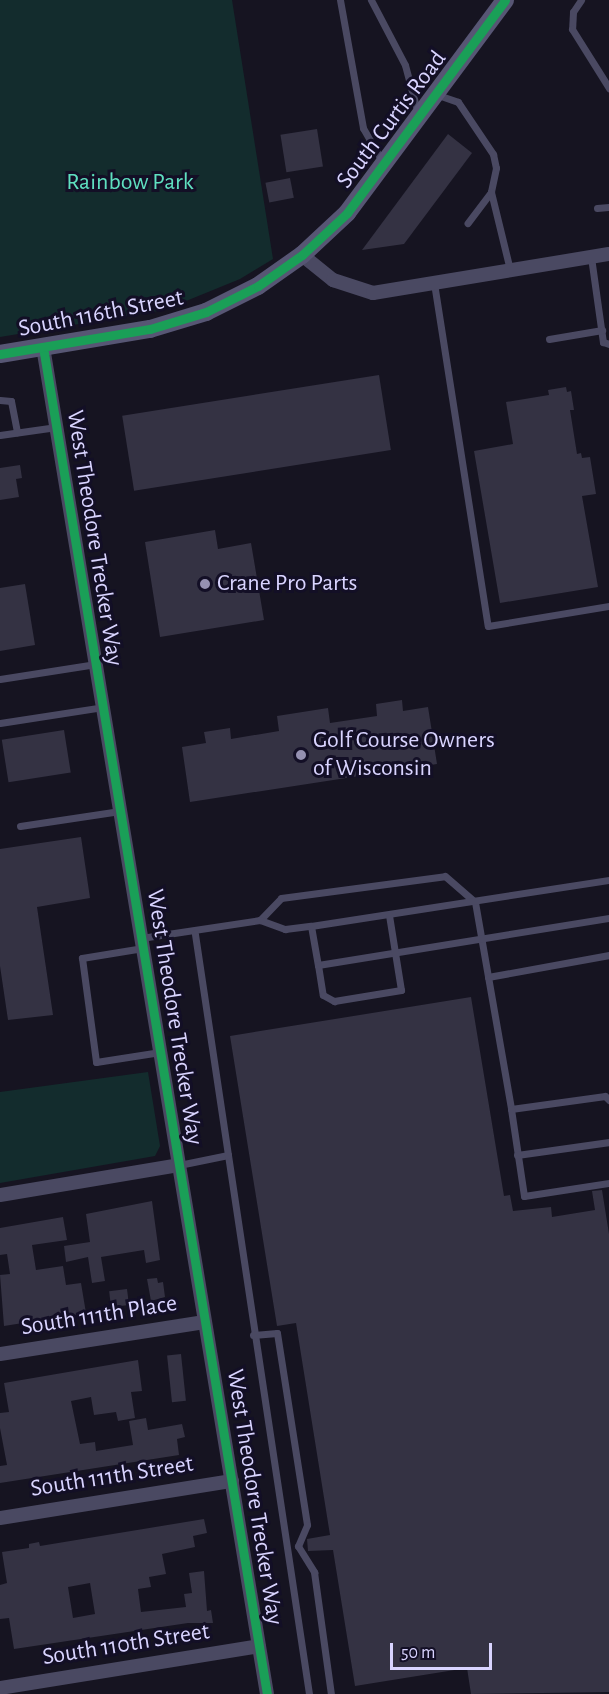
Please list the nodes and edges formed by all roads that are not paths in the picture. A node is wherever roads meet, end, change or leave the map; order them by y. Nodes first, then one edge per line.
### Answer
1 (340, 0) edge
2 (371, 0) edge
3 (506, 0) edge
4 (581, 0) edge
5 (609, 88) edge
6 (435, 94) junction
7 (418, 117) junction
8 (383, 164) junction
9 (491, 192) junction
10 (609, 207) edge
11 (597, 208) dead end
12 (468, 222) dead end
13 (609, 254) edge
14 (302, 255) junction
15 (591, 257) junction
16 (510, 270) junction
17 (434, 283) junction
18 (602, 330) junction
19 (549, 339) dead end
20 (609, 344) edge
21 (43, 347) junction
22 (0, 354) edge
23 (0, 400) edge
24 (56, 427) junction
25 (17, 432) junction
26 (0, 435) edge
27 (609, 606) edge
28 (96, 664) junction
29 (0, 679) edge
30 (103, 706) junction
31 (0, 723) edge
32 (120, 811) junction
33 (20, 825) dead end
34 (609, 880) edge
35 (474, 902) junction
36 (389, 915) junction
37 (609, 918) edge
38 (260, 920) junction
39 (311, 926) junction
40 (195, 933) junction
41 (481, 939) junction
42 (142, 943) junction
43 (395, 952) junction
44 (609, 955) edge
45 (318, 965) junction
46 (489, 977) junction
47 (160, 1052) junction
48 (609, 1100) edge
49 (511, 1109) junction
50 (609, 1142) edge
51 (228, 1155) junction
52 (517, 1155) junction
53 (179, 1165) junction
54 (609, 1183) edge
55 (0, 1195) edge
56 (205, 1322) junction
57 (254, 1335) junction
58 (0, 1354) edge
59 (232, 1481) junction
60 (0, 1518) edge
61 (298, 1546) junction
62 (286, 1549) junction
63 (260, 1646) junction
64 (0, 1688) edge
65 (267, 1694) edge
66 (309, 1694) edge
67 (331, 1694) edge

1 - 8 lane
2 - 7 lane
3 - 6 street, South Curtis Road
4 - 5 lane
6 - 7 street, South Curtis Road
6 - 9 lane
7 - 8 street, South Curtis Road
8 - 14 street, South Curtis Road
9 - 12 lane
9 - 16 lane
10 - 11 lane
13 - 15 street
14 - 17 street
14 - 21 street, South 116th Street
15 - 16 street
15 - 18 lane
16 - 17 street
17 - 27 lane
18 - 19 lane
18 - 20 lane
21 - 22 street, South 116th Street
21 - 24 street, West Theodore Trecker Way
23 - 25 lane
24 - 25 lane
24 - 28 street, West Theodore Trecker Way
25 - 26 lane
28 - 29 lane
28 - 30 street, West Theodore Trecker Way
30 - 31 lane
30 - 32 street, West Theodore Trecker Way
32 - 33 lane
32 - 42 street, West Theodore Trecker Way
34 - 35 lane
35 - 36 lane
35 - 38 lane
35 - 41 lane
36 - 39 lane
36 - 43 lane
37 - 41 lane
38 - 39 lane
38 - 40 lane
39 - 45 lane
40 - 42 lane
40 - 51 lane
41 - 43 lane
41 - 46 lane
42 - 47 street, West Theodore Trecker Way
42 - 47 lane
43 - 45 lane
43 - 45 lane
44 - 46 lane
46 - 49 lane
47 - 53 street, West Theodore Trecker Way
48 - 49 lane
49 - 52 lane
50 - 52 lane
51 - 53 lane
51 - 57 lane
52 - 54 lane
53 - 55 street
53 - 56 street, West Theodore Trecker Way
56 - 58 street, South 111th Place
56 - 59 street, West Theodore Trecker Way
57 - 61 lane
57 - 62 lane
59 - 60 street, South 111th Street
59 - 63 street, West Theodore Trecker Way
61 - 62 lane
61 - 67 lane
62 - 66 lane
63 - 64 street, South 110th Street
63 - 65 street, West Theodore Trecker Way

